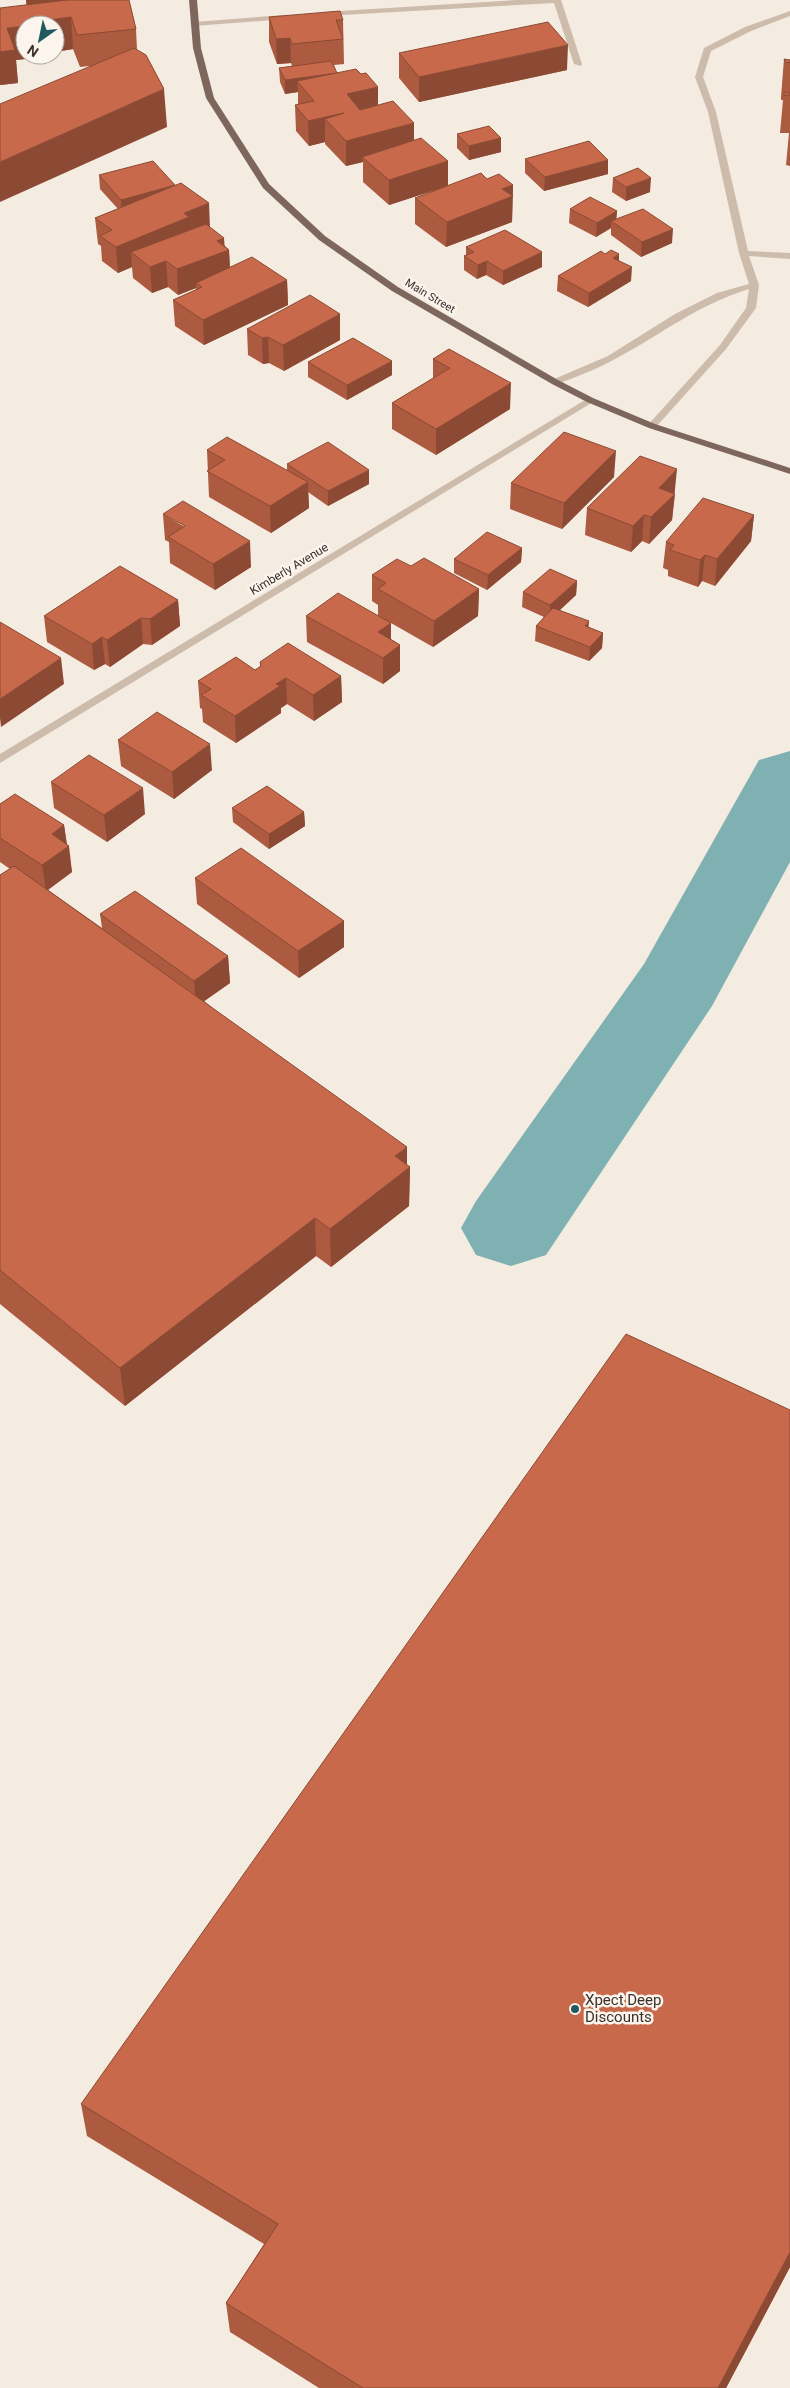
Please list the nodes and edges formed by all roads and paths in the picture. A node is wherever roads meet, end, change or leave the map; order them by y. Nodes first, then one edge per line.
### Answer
1 (193, 0) edge
2 (379, 0) edge
3 (377, 11) junction
4 (790, 13) edge
5 (319, 14) edge
6 (290, 16) edge
7 (194, 24) junction
8 (578, 64) dead end
9 (744, 253) junction
10 (790, 256) edge
11 (754, 285) junction
12 (555, 382) junction
13 (590, 400) junction
14 (652, 426) junction
15 (790, 471) edge
16 (0, 759) edge

1 - 7 main road, Main Street
2 - 3 street
3 - 5 street
3 - 8 street
4 - 9 street
6 - 7 street
7 - 12 main road, Main Street
9 - 10 street
9 - 11 street
11 - 12 street
11 - 14 street
12 - 13 main road, Main Street
13 - 14 main road, Main Street
13 - 16 street, Kimberly Avenue
14 - 15 main road, Main Street

